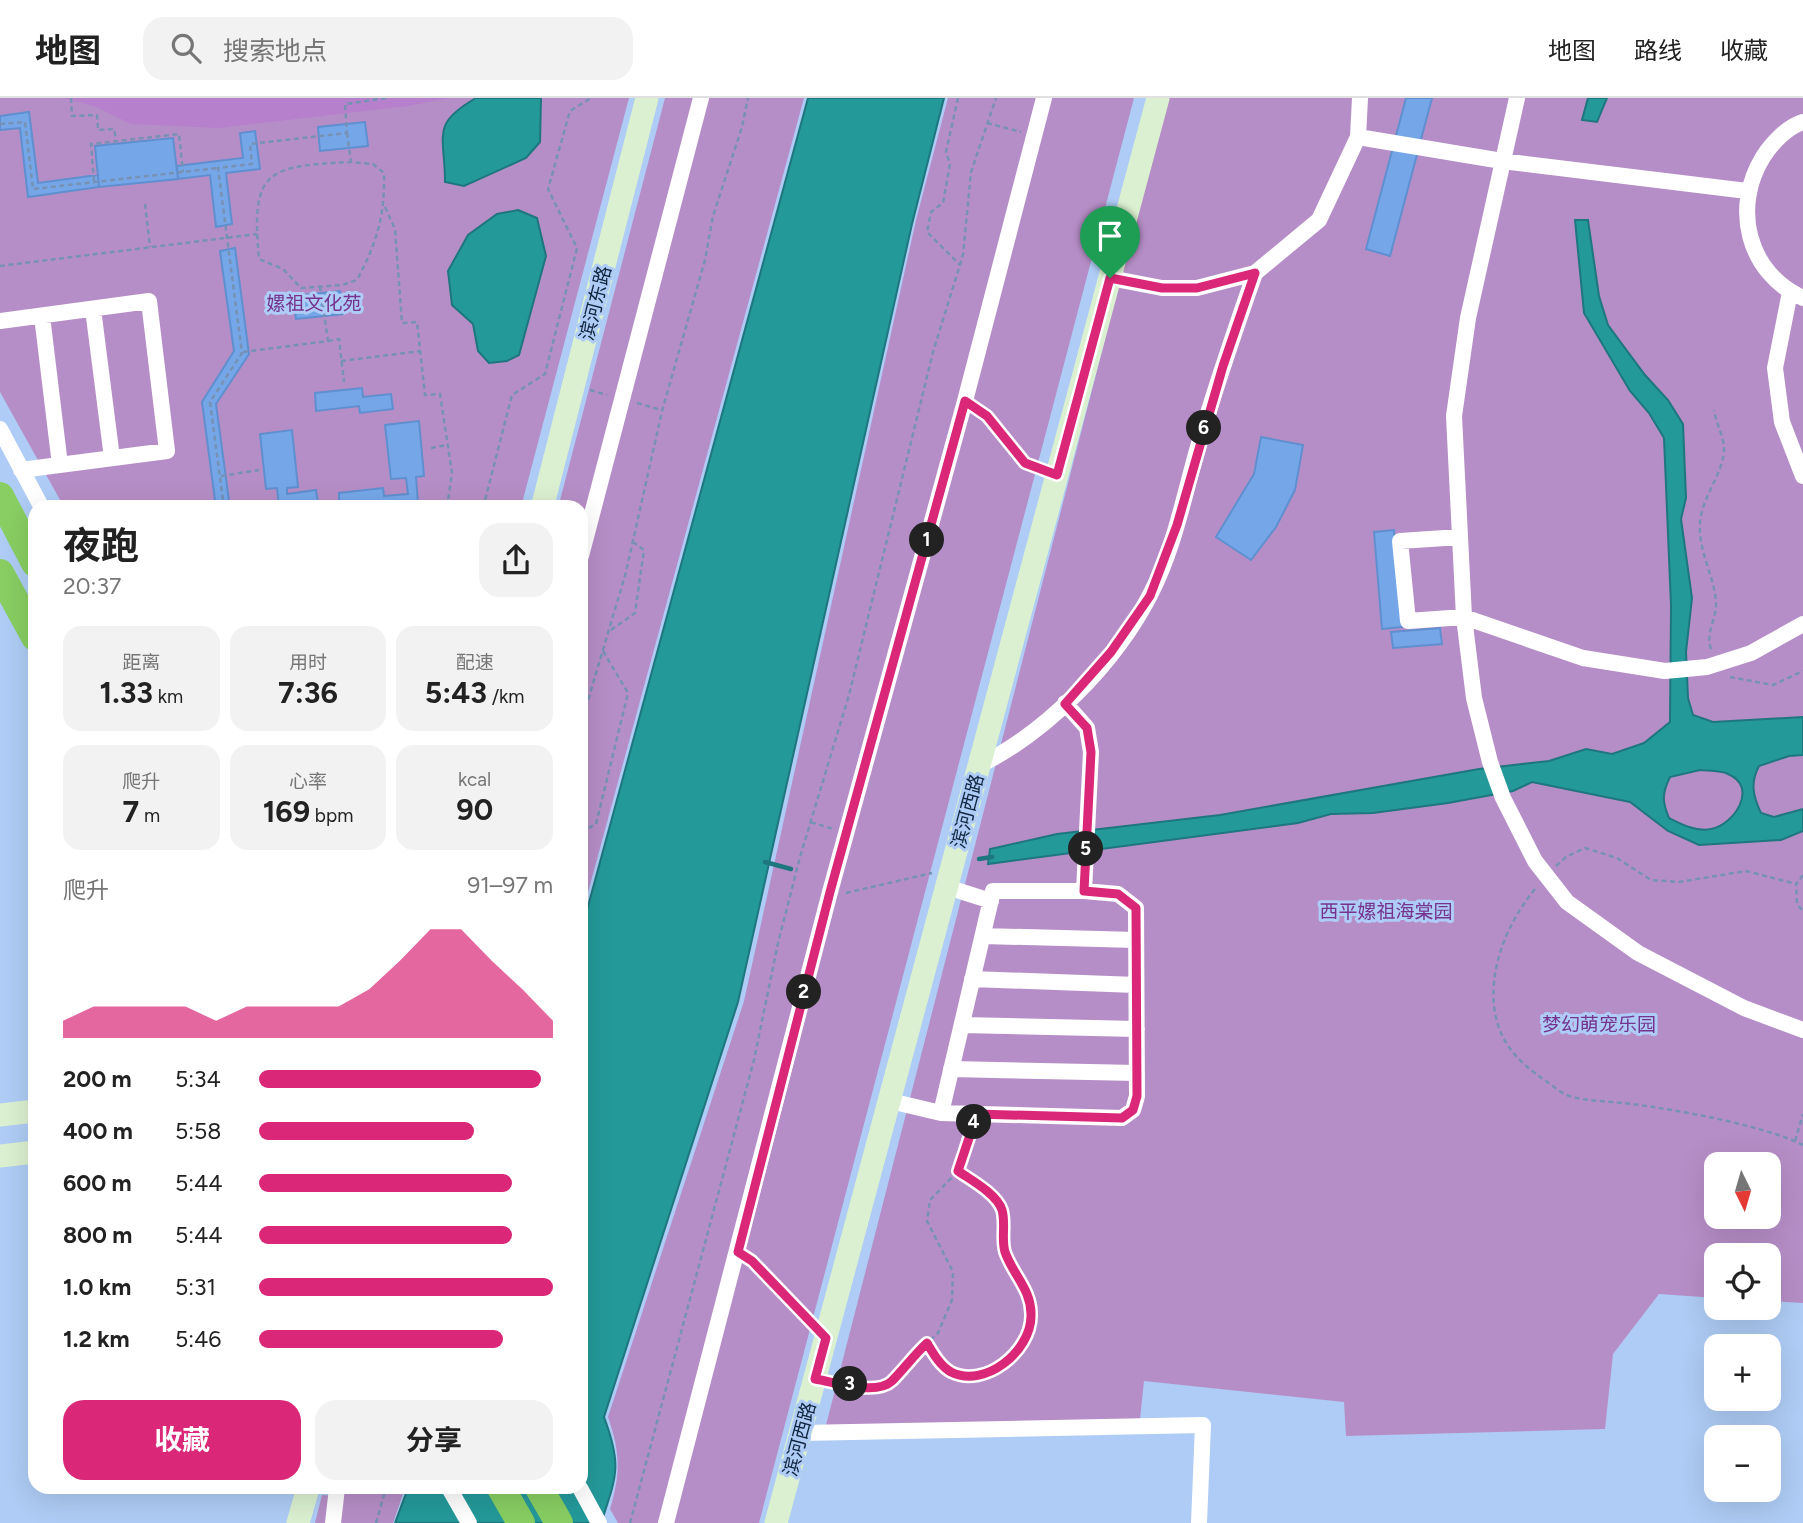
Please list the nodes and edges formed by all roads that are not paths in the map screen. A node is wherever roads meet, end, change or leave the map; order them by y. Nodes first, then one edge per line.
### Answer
1 (648, 98) edge
2 (701, 98) edge
3 (1044, 98) edge
4 (1158, 98) edge
5 (1360, 98) edge
6 (1517, 98) edge
7 (1803, 122) edge
8 (1358, 137) junction
9 (1502, 161) junction
10 (1747, 191) junction
11 (1255, 273) junction
12 (1110, 278) junction
13 (1796, 295) edge
14 (93, 309) junction
15 (42, 316) junction
16 (0, 321) edge
17 (0, 429) edge
18 (112, 458) junction
19 (60, 465) junction
20 (21, 470) junction
21 (1803, 476) edge
22 (0, 496) edge
23 (38, 500) edge
24 (544, 500) edge
25 (588, 529) edge
26 (1460, 537) junction
27 (28, 550) edge
28 (0, 573) edge
29 (1464, 617) junction
30 (28, 624) edge
31 (1803, 624) edge
32 (1065, 704) junction
33 (980, 765) junction
34 (950, 877) junction
35 (1084, 891) junction
36 (991, 901) junction
37 (983, 936) junction
38 (1136, 940) junction
39 (972, 979) junction
40 (1136, 985) junction
41 (961, 1025) junction
42 (1137, 1029) junction
43 (1803, 1030) edge
44 (951, 1069) junction
45 (1137, 1073) junction
46 (890, 1101) junction
47 (28, 1112) edge
48 (941, 1113) junction
49 (0, 1115) edge
50 (28, 1153) edge
51 (0, 1156) edge
52 (801, 1433) junction
53 (306, 1494) edge
54 (337, 1494) edge
55 (452, 1494) edge
56 (504, 1494) edge
57 (542, 1494) edge
58 (583, 1494) edge
59 (298, 1523) edge
60 (332, 1523) edge
61 (469, 1523) edge
62 (521, 1523) edge
63 (559, 1523) edge
64 (599, 1523) edge
65 (666, 1523) edge
66 (776, 1523) edge
67 (1199, 1523) edge

1 - 24 street, 滨河东路
2 - 25 street
3 - 65 street
4 - 12 street, 滨河西路
5 - 8 street
6 - 9 street
7 - 10 street
8 - 9 street
8 - 11 street
9 - 10 street
9 - 26 street
10 - 13 street
11 - 12 street
11 - 32 street
12 - 33 street, 滨河西路
13 - 21 street
14 - 15 street
14 - 18 street
14 - 18 street
15 - 16 street
15 - 19 street
17 - 20 street
18 - 19 street
19 - 20 street
20 - 23 street
22 - 27 highway
26 - 29 street
26 - 29 street
28 - 30 highway
29 - 31 street
29 - 43 street
32 - 33 street
32 - 35 street
33 - 34 street, 滨河西路
34 - 36 street
34 - 46 street, 滨河西路
35 - 36 street
35 - 38 street
36 - 37 street
37 - 38 street
37 - 39 street
38 - 40 street
39 - 40 street
39 - 41 street
40 - 42 street
41 - 42 street
41 - 44 street
42 - 45 street
44 - 45 street
44 - 48 street
45 - 48 street
46 - 48 street
46 - 52 street, 滨河西路
47 - 49 street
50 - 51 street
52 - 66 street, 滨河西路
52 - 67 street
53 - 59 street
54 - 60 street
55 - 61 street
56 - 62 highway
57 - 63 highway
58 - 64 street

